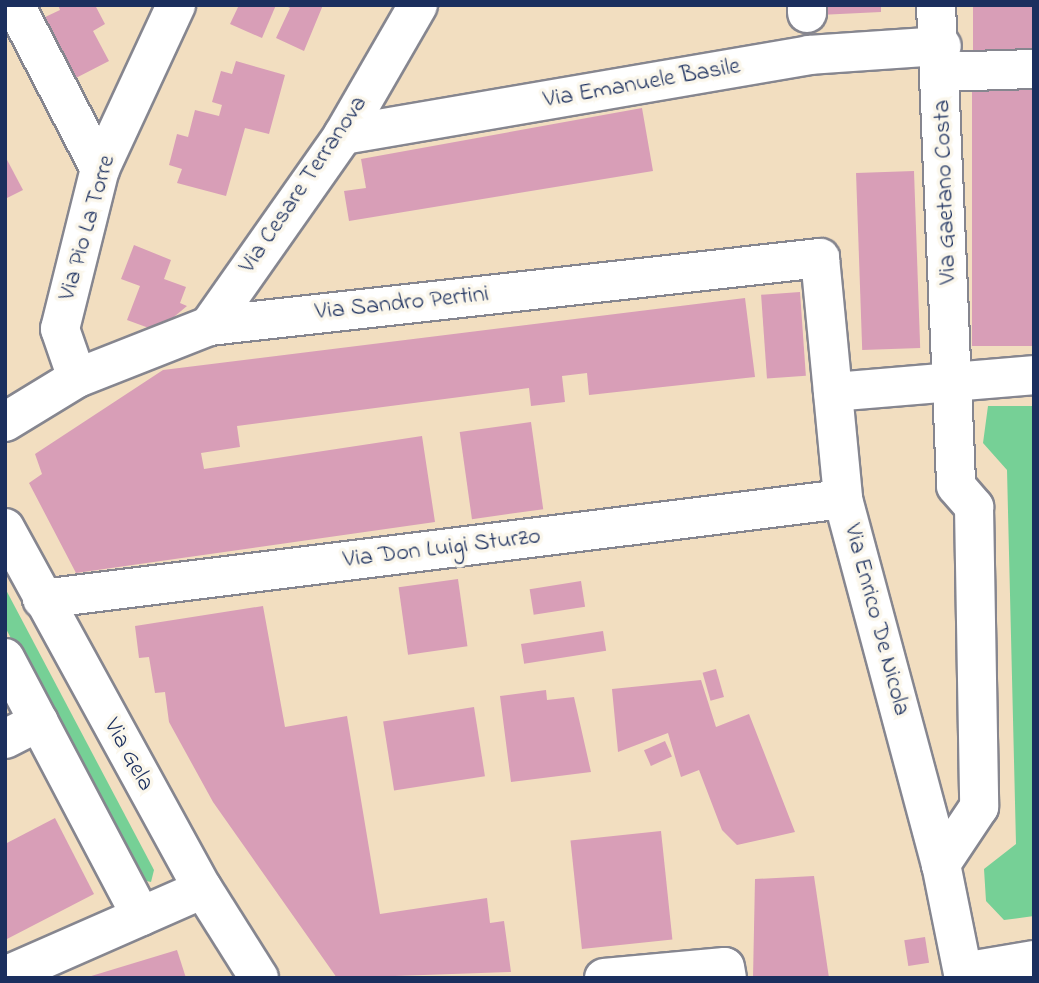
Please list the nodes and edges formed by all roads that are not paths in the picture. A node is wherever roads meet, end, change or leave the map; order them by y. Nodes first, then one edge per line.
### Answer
1 (15, 5) edge
2 (176, 5) edge
3 (418, 5) edge
4 (936, 5) edge
5 (942, 59) junction
6 (1034, 69) edge
7 (343, 135) junction
8 (100, 169) junction
9 (820, 258) joint
10 (209, 326) junction
11 (1034, 375) edge
12 (78, 378) junction
13 (953, 380) junction
14 (833, 392) junction
15 (7, 417) edge
16 (843, 499) junction
17 (5, 528) edge
18 (42, 599) junction
19 (5, 658) edge
20 (39, 722) junction
21 (5, 739) edge
22 (941, 864) junction
23 (203, 889) junction
24 (141, 916) junction
25 (1034, 960) edge
26 (963, 975) edge
27 (5, 976) edge
28 (259, 978) edge
29 (604, 978) edge
30 (727, 978) edge

1 - 8 street
2 - 8 street, Via Pio La Torre
3 - 7 street, Via Cesare Terranova
4 - 5 street, Via Gaetano Costa
5 - 6 street, Via Emanuele Basile
5 - 7 street, Via Emanuele Basile
5 - 13 street, Via Gaetano Costa
7 - 10 street, Via Cesare Terranova
8 - 12 street, Via Pio La Torre
9 - 10 street, Via Sandro Pertini
9 - 14 street, Via Enrico De Nicola
10 - 12 street, Via Sandro Pertini
11 - 13 street
12 - 15 street, Via Sandro Pertini
13 - 14 street
13 - 22 street, Via Gaetano Costa
14 - 16 street, Via Enrico De Nicola
16 - 18 street, Via Don Luigi Sturzo
16 - 22 street, Via Enrico De Nicola
17 - 18 street, Via Gela
18 - 23 street, Via Gela
19 - 20 street
20 - 21 street
20 - 24 street
22 - 26 street, Via Enrico De Nicola
23 - 24 street
23 - 28 street, Via Gela
24 - 27 street
25 - 26 street
29 - 30 street

